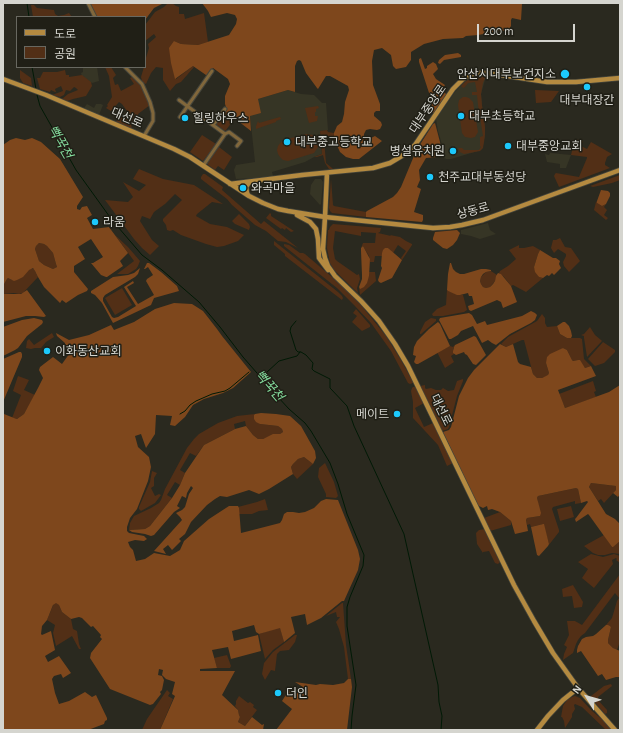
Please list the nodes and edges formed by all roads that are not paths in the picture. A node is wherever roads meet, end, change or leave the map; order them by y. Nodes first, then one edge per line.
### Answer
1 (88, 3) edge
2 (94, 16) edge
3 (127, 68) edge
4 (212, 71) dead end
5 (620, 78) edge
6 (3, 79) edge
7 (179, 100) dead end
8 (188, 106) junction
9 (225, 109) dead end
10 (180, 117) dead end
11 (213, 125) junction
12 (225, 134) junction
13 (144, 136) junction
14 (237, 146) dead end
15 (203, 166) junction
16 (620, 170) edge
17 (327, 173) junction
18 (251, 182) junction
19 (230, 184) junction
20 (249, 196) junction
21 (292, 212) junction
22 (324, 218) junction
23 (335, 276) junction
24 (578, 688) junction
25 (537, 730) edge
26 (615, 730) edge

1 - 2 street
3 - 13 street
4 - 8 street
5 - 17 street, 대부중앙로
6 - 13 street, 대선로
7 - 8 street
8 - 10 street
8 - 11 street
9 - 11 street
11 - 12 street
12 - 14 street
12 - 15 street
13 - 15 street, 대선로
15 - 19 street, 대선로
16 - 22 street, 상동로
17 - 18 street, 대부중앙로
17 - 22 street
18 - 19 street, 대부중앙로
18 - 20 street
19 - 20 street, 대선로
20 - 21 street, 대선로
21 - 22 street, 대선로
21 - 23 street
22 - 23 street, 대선로
23 - 24 street, 대선로
24 - 25 street
24 - 26 street, 대선로

